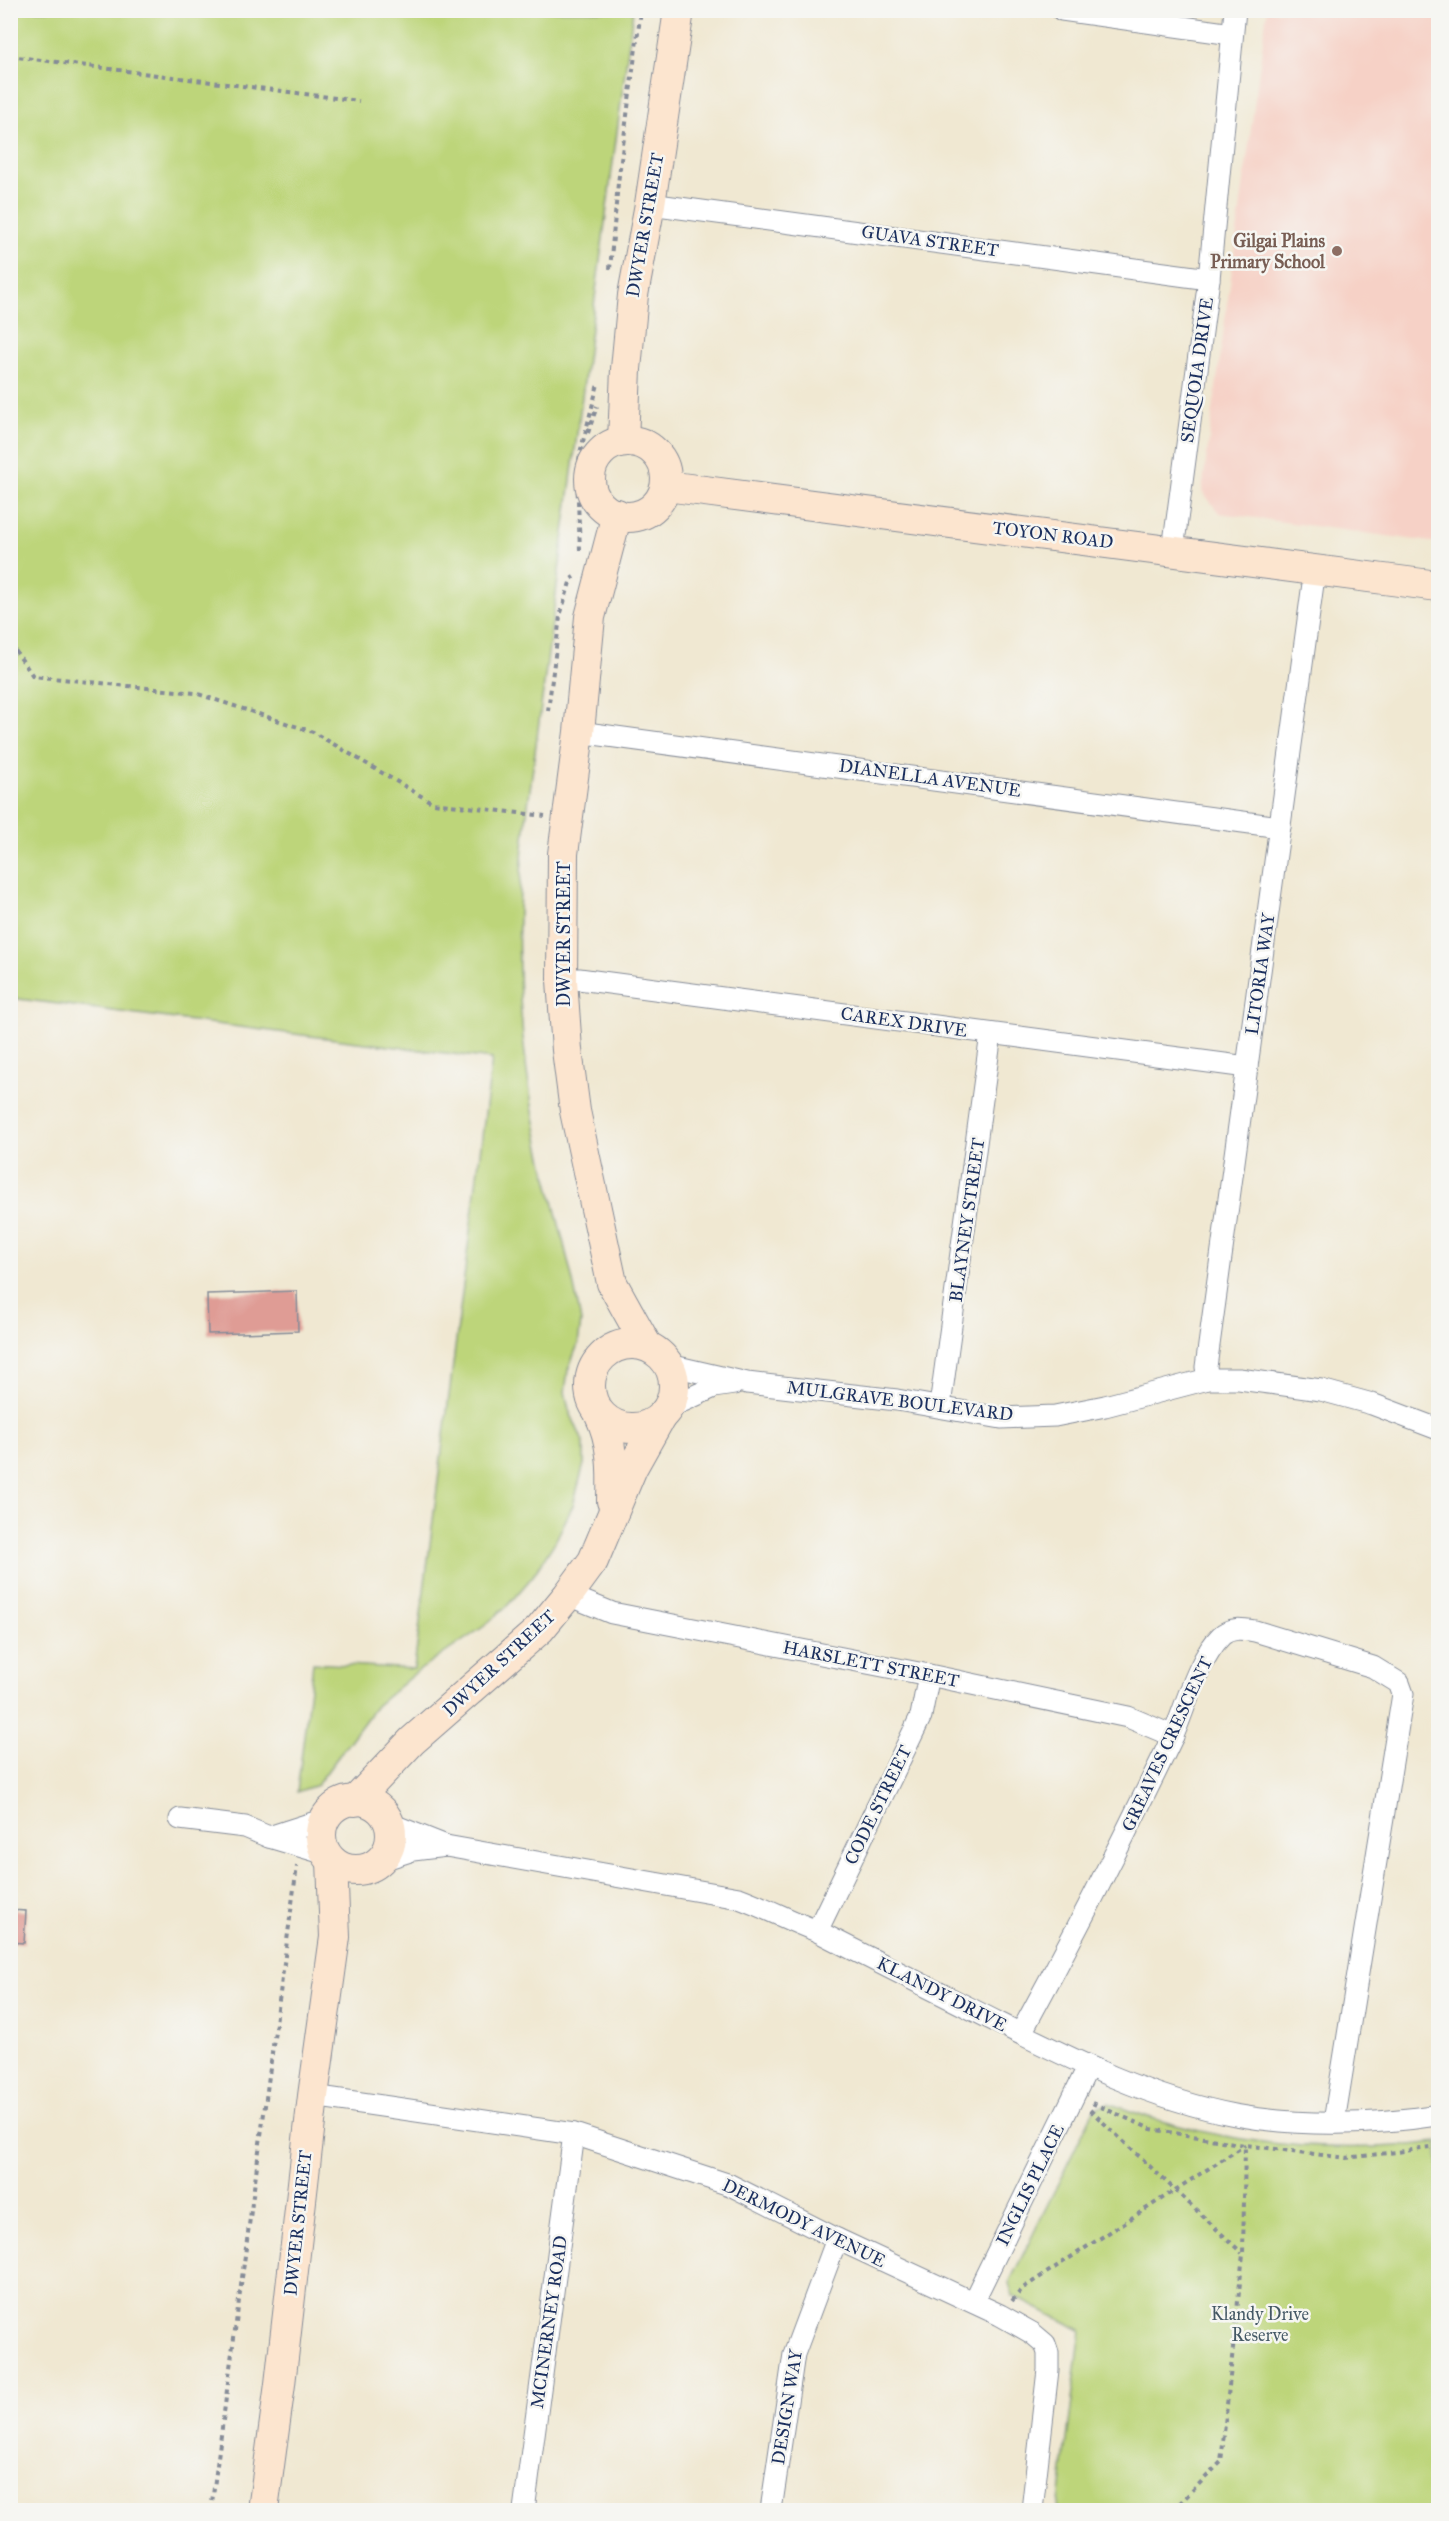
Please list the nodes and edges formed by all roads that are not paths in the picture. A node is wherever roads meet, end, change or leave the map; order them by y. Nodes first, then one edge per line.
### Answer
1 (679, 10) edge
2 (1062, 10) edge
3 (1235, 10) edge
4 (1232, 34) junction
5 (650, 204) junction
6 (1209, 279) junction
7 (623, 441) junction
8 (666, 486) junction
9 (617, 514) junction
10 (1173, 550) junction
11 (1315, 569) junction
12 (1438, 586) edge
13 (579, 732) junction
14 (1281, 827) junction
15 (562, 980) junction
16 (991, 1034) junction
17 (1247, 1067) junction
18 (612, 1283) junction
19 (602, 1356) junction
20 (658, 1356) junction
21 (1208, 1379) junction
22 (747, 1383) junction
23 (940, 1406) junction
24 (599, 1413) junction
25 (664, 1413) junction
26 (1438, 1429) edge
27 (612, 1516) junction
28 (568, 1595) junction
29 (929, 1675) junction
30 (1173, 1736) junction
31 (412, 1741) junction
32 (355, 1801) junction
33 (386, 1818) junction
34 (180, 1819) dead end
35 (325, 1819) junction
36 (269, 1837) junction
37 (446, 1846) junction
38 (319, 1854) junction
39 (374, 1865) junction
40 (817, 1931) junction
41 (335, 1936) junction
42 (1021, 2033) junction
43 (1088, 2067) junction
44 (313, 2096) junction
45 (1438, 2115) edge
46 (1334, 2122) junction
47 (574, 2134) junction
48 (837, 2239) junction
49 (973, 2302) junction
50 (263, 2511) edge
51 (524, 2511) edge
52 (771, 2511) edge
53 (1032, 2511) edge

1 - 5 street, DWYER STREET
2 - 4 street
3 - 4 street, SEQUOIA DRIVE
4 - 6 street, SEQUOIA DRIVE
5 - 6 street, GUAVA STREET
5 - 7 street, DWYER STREET
6 - 10 street, SEQUOIA DRIVE
7 - 8 street
7 - 9 street
8 - 9 street
8 - 10 street, TOYON ROAD
9 - 13 street, DWYER STREET
10 - 11 street, TOYON ROAD
11 - 12 street, TOYON ROAD
11 - 14 street, LITORIA WAY
13 - 14 street, DIANELLA AVENUE
13 - 15 street, DWYER STREET
14 - 17 street, LITORIA WAY
15 - 16 street, CAREX DRIVE
15 - 18 street, DWYER STREET
16 - 17 street, CAREX DRIVE
16 - 23 street, BLAYNEY STREET
17 - 21 street, LITORIA WAY
18 - 19 street, DWYER STREET
18 - 20 street, DWYER STREET
19 - 20 street
19 - 24 street
20 - 22 street, MULGRAVE BOULEVARD
20 - 25 street
21 - 23 street, MULGRAVE BOULEVARD
21 - 26 street, MULGRAVE BOULEVARD
22 - 23 street, MULGRAVE BOULEVARD
22 - 25 street, MULGRAVE BOULEVARD
24 - 25 street
24 - 27 street, DWYER STREET
25 - 27 street, DWYER STREET
27 - 28 street, DWYER STREET
28 - 29 street, HARSLETT STREET
28 - 31 street, DWYER STREET
29 - 30 street, HARSLETT STREET
29 - 40 street, CODE STREET
30 - 42 street, GREAVES CRESCENT
30 - 46 street, GREAVES CRESCENT
31 - 32 street, DWYER STREET
31 - 33 street, DWYER STREET
32 - 33 street
32 - 35 street
33 - 37 street, KLANDY DRIVE
33 - 39 street
34 - 36 street
35 - 36 street
35 - 38 street
36 - 38 street
37 - 39 street, KLANDY DRIVE
37 - 40 street, KLANDY DRIVE
38 - 39 street
38 - 41 street, DWYER STREET
39 - 41 street, DWYER STREET
40 - 42 street, KLANDY DRIVE
41 - 44 street, DWYER STREET
42 - 43 street, KLANDY DRIVE
43 - 46 street, KLANDY DRIVE
43 - 49 street, INGLIS PLACE
44 - 47 street, DERMODY AVENUE
44 - 50 street, DWYER STREET
45 - 46 street, KLANDY DRIVE
47 - 48 street, DERMODY AVENUE
47 - 51 street, MCINERNEY ROAD
48 - 49 street, DERMODY AVENUE
48 - 52 street, DESIGN WAY
49 - 53 street, DERMODY AVENUE

